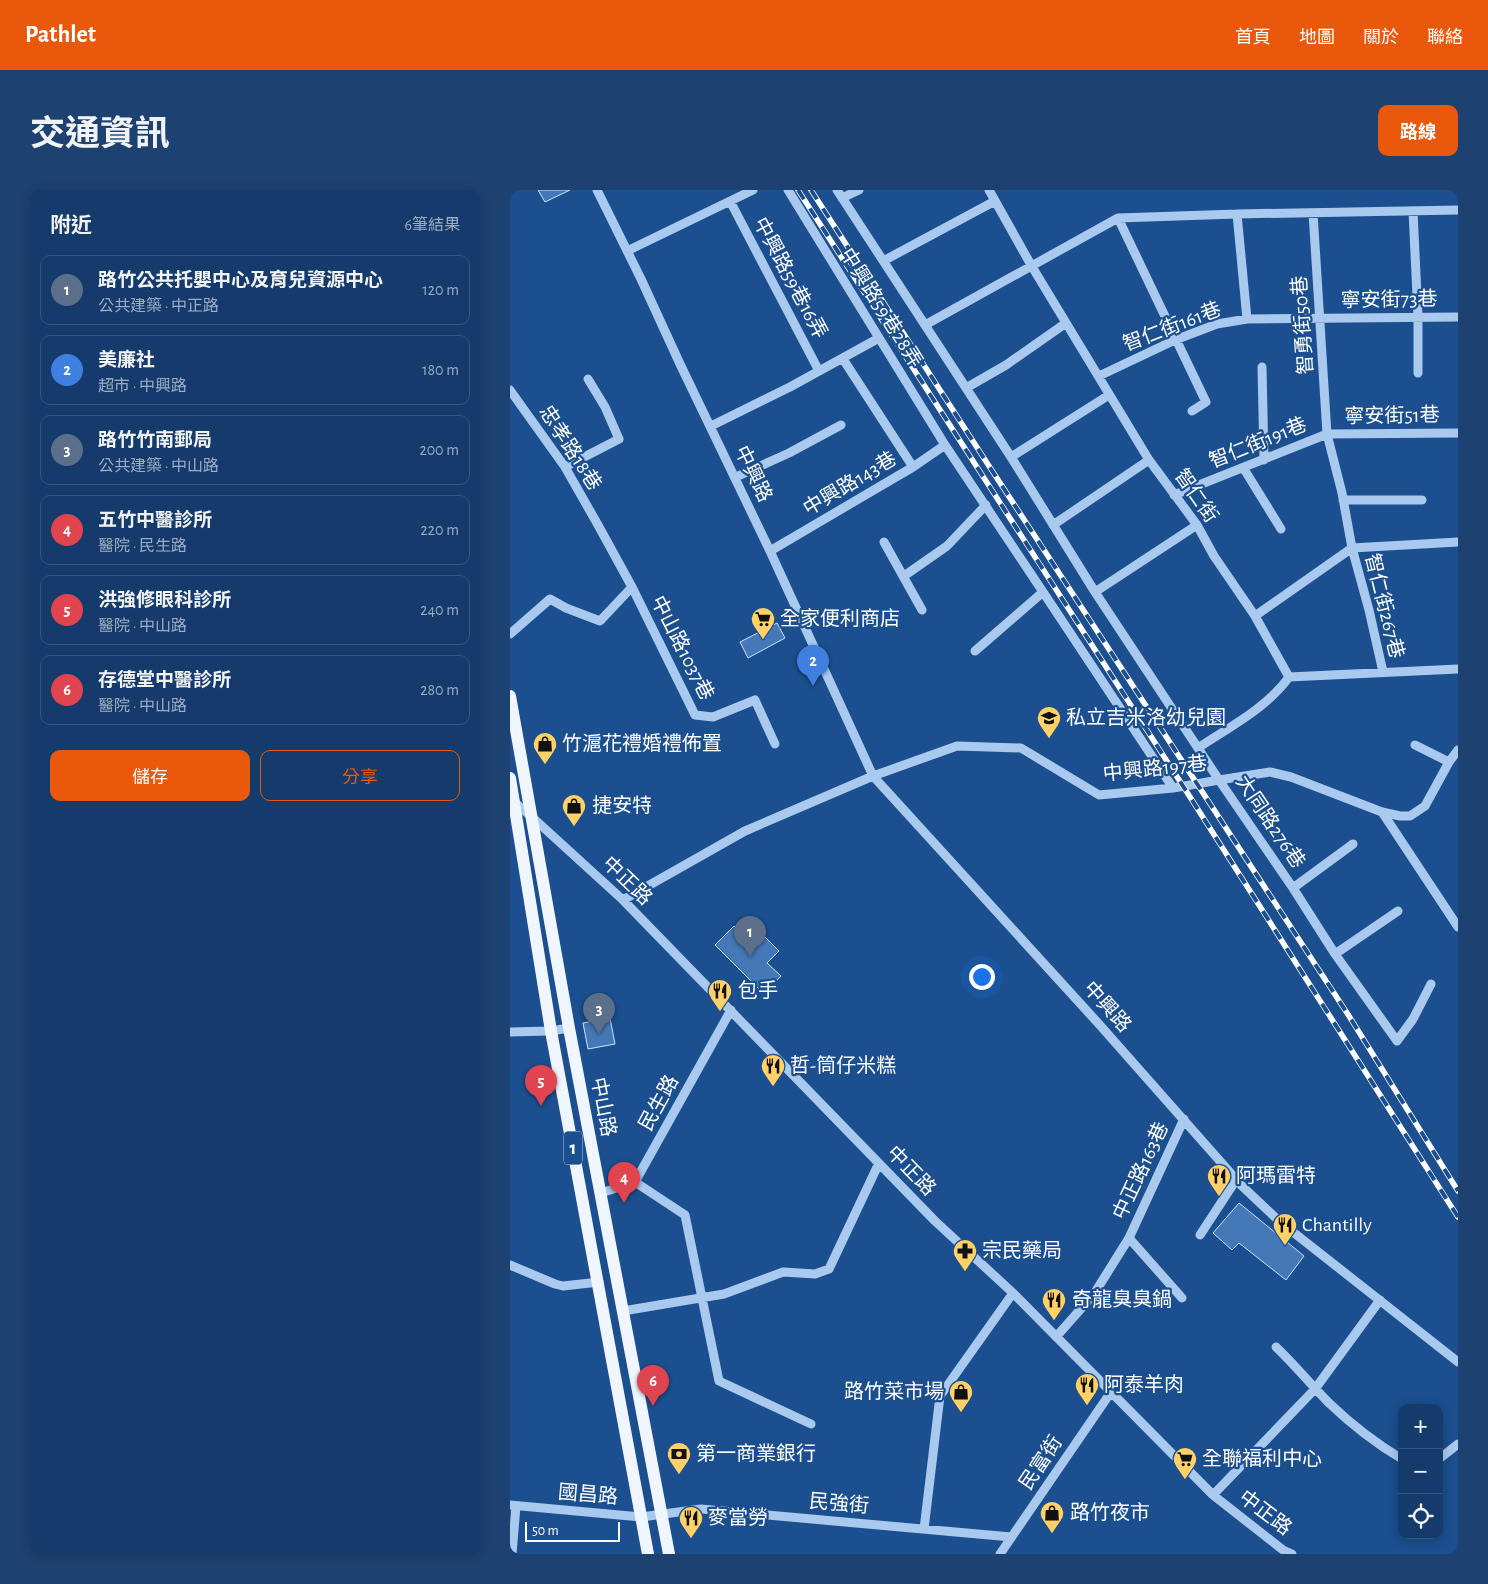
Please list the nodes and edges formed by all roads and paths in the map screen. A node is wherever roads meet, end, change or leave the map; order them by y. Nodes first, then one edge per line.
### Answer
1 (597, 190) edge
2 (752, 190) edge
3 (788, 190) edge
4 (859, 190) edge
5 (989, 190) edge
6 (840, 194) edge
7 (995, 201) junction
8 (730, 202) junction
9 (1458, 210) edge
10 (1413, 211) junction
11 (1313, 213) junction
12 (1237, 214) junction
13 (1118, 218) junction
14 (627, 251) junction
15 (885, 260) junction
16 (1031, 265) junction
17 (1418, 317) junction
18 (1458, 317) edge
19 (1320, 318) junction
20 (1247, 319) junction
21 (1066, 323) junction
22 (925, 325) junction
23 (879, 338) junction
24 (1175, 340) junction
25 (843, 359) junction
26 (1262, 367) dead end
27 (819, 371) junction
28 (1418, 373) dead end
29 (1098, 376) junction
30 (588, 379) dead end
31 (966, 388) junction
32 (510, 390) edge
33 (1110, 395) junction
34 (1192, 411) dead end
35 (841, 425) dead end
36 (711, 426) junction
37 (1458, 432) edge
38 (1327, 434) junction
39 (945, 445) junction
40 (1011, 457) junction
41 (1149, 460) junction
42 (1264, 460) junction
43 (565, 467) junction
44 (913, 467) junction
45 (1244, 468) junction
46 (736, 477) junction
47 (1174, 495) junction
48 (1343, 500) junction
49 (1422, 500) dead end
50 (986, 505) junction
51 (1053, 525) junction
52 (1197, 525) junction
53 (598, 526) joint
54 (1281, 529) dead end
55 (884, 542) dead end
56 (1458, 542) edge
57 (1352, 548) junction
58 (770, 551) junction
59 (904, 576) junction
60 (632, 587) junction
61 (1044, 592) junction
62 (1095, 592) junction
63 (922, 610) dead end
64 (1255, 616) junction
65 (510, 634) edge
66 (975, 652) dead end
67 (1458, 669) edge
68 (1382, 672) junction
69 (1289, 677) junction
70 (510, 696) edge
71 (775, 744) dead end
72 (1415, 745) dead end
73 (1198, 748) junction
74 (1458, 750) edge
75 (1449, 762) junction
76 (872, 776) junction
77 (510, 778) edge
78 (1220, 780) junction
79 (1173, 788) junction
80 (512, 801) edge
81 (1382, 812) junction
82 (532, 816) junction
83 (1353, 844) dead end
84 (1293, 888) junction
85 (623, 900) junction
86 (1398, 910) dead end
87 (1458, 927) edge
88 (1334, 954) junction
89 (1431, 984) dead end
90 (731, 1010) junction
91 (569, 1028) junction
92 (551, 1031) junction
93 (510, 1032) edge
94 (1184, 1119) junction
95 (879, 1163) junction
96 (1236, 1180) junction
97 (635, 1182) junction
98 (601, 1193) junction
99 (1200, 1235) dead end
100 (1129, 1238) junction
101 (510, 1265) edge
102 (599, 1282) junction
103 (1013, 1293) junction
104 (701, 1298) junction
105 (1182, 1298) dead end
106 (1380, 1300) junction
107 (623, 1311) junction
108 (1056, 1337) junction
109 (1276, 1347) dead end
110 (1458, 1362) edge
111 (1315, 1389) junction
112 (1111, 1392) junction
113 (811, 1424) dead end
114 (1458, 1444) edge
115 (1443, 1456) edge
116 (1398, 1457) edge
117 (1213, 1495) junction
118 (513, 1505) edge
119 (663, 1515) junction
120 (641, 1517) junction
121 (924, 1529) junction
122 (1011, 1537) junction
123 (512, 1554) edge
124 (648, 1554) edge
125 (669, 1554) edge
126 (1000, 1554) edge
127 (1292, 1554) edge

1 - 14 street, 中興路
2 - 8 street
3 - 23 street, 中興路59巷28弄
4 - 6 street
5 - 7 street, 智仁街
6 - 15 street
7 - 15 street
7 - 16 street, 智仁街
8 - 14 street
8 - 27 street, 中興路59巷16弄
9 - 10 street
10 - 11 street
10 - 17 street
11 - 12 street
11 - 19 street, 智勇街50巷
12 - 13 street
12 - 20 street
13 - 16 street
13 - 24 street
14 - 36 street, 中興路
15 - 22 street
16 - 21 street, 智仁街
16 - 22 street
17 - 18 street, 寧安街73巷
17 - 19 street, 寧安街73巷
17 - 28 street
19 - 20 street, 智仁街161巷
19 - 38 street, 智勇街50巷
20 - 24 street, 智仁街161巷
21 - 29 street, 智仁街
21 - 31 street
22 - 31 street
23 - 25 street
23 - 39 street, 中興路59巷28弄
24 - 29 street, 智仁街161巷
24 - 34 street
25 - 27 street
25 - 44 street
26 - 42 street
27 - 36 street
29 - 33 street, 智仁街
30 - 43 street
31 - 40 street
32 - 43 street, 忠孝路18巷
33 - 40 street
33 - 41 street, 智仁街
35 - 46 street
36 - 46 street, 中興路
37 - 38 street, 寧安街51巷
38 - 42 street, 智仁街191巷
38 - 48 street, 智勇街50巷
39 - 44 street, 中興路143巷
39 - 50 street, 中興路59巷28弄
40 - 51 street
41 - 47 street, 智仁街
41 - 51 street
42 - 45 street, 智仁街191巷
43 - 53 street, 忠孝路18巷
44 - 58 street, 中興路143巷
45 - 47 street, 智仁街191巷
45 - 54 street
46 - 58 street, 中興路
47 - 52 street, 智仁街
48 - 49 street
48 - 57 street, 智仁街267巷
50 - 59 street
50 - 61 street, 中興路59巷28弄
51 - 62 street
52 - 62 street
52 - 64 street, 智仁街
53 - 60 street, 中山路1037巷
55 - 59 street
56 - 57 street
57 - 64 street
57 - 68 street, 智仁街267巷
58 - 76 street, 中興路
59 - 63 street
60 - 65 street
60 - 71 street, 中山路1037巷
61 - 66 street
61 - 79 street, 中興路59巷28弄
62 - 73 street
64 - 69 street, 智仁街
67 - 68 street
68 - 69 street
69 - 73 street
70 - 82 main road, 中山路 / 1
72 - 75 street
73 - 78 street
74 - 75 street, 大同路276巷
75 - 81 street, 大同路276巷
76 - 79 street, 中興路197巷
76 - 85 street
76 - 94 street, 中興路
77 - 80 main road, 中山路 / 1
78 - 79 street, 中興路197巷
78 - 81 street, 大同路276巷
78 - 84 street, 大同路276巷
80 - 82 street, 中正路
80 - 92 main road, 中山路 / 1
81 - 87 street
82 - 85 street, 中正路
82 - 91 main road, 中山路 / 1
83 - 84 street
84 - 88 street, 大同路276巷
85 - 90 street, 中正路
86 - 88 street
88 - 89 street, 大同路276巷
90 - 95 street, 中正路
90 - 97 street, 民生路
91 - 92 street
91 - 98 main road, 中山路 / 1
92 - 93 street
92 - 102 main road, 中山路 / 1
94 - 96 street, 中興路
94 - 100 street, 中正路163巷
95 - 103 street, 中正路
95 - 104 street
96 - 99 street
96 - 106 street, 中興路
97 - 98 street
97 - 104 street
98 - 107 main road, 中山路 / 1
100 - 105 street, 中正路163巷
100 - 108 street, 中正路163巷
101 - 102 street
102 - 120 main road, 中山路 / 1
103 - 108 street, 中正路
103 - 121 street
104 - 107 street
104 - 113 street
106 - 110 street
106 - 111 street
107 - 119 main road, 中山路 / 1
108 - 112 street, 中正路
109 - 111 street
111 - 116 street
111 - 117 street
112 - 117 street, 中正路
112 - 122 street, 民富街
114 - 115 street
117 - 127 street, 中正路
118 - 120 street, 國昌路
118 - 123 street
119 - 120 street, 國昌路
119 - 121 street, 民強街
119 - 125 main road, 中山路 / 1
120 - 124 main road, 中山路 / 1
121 - 122 street, 民強街
122 - 126 street, 民富街

